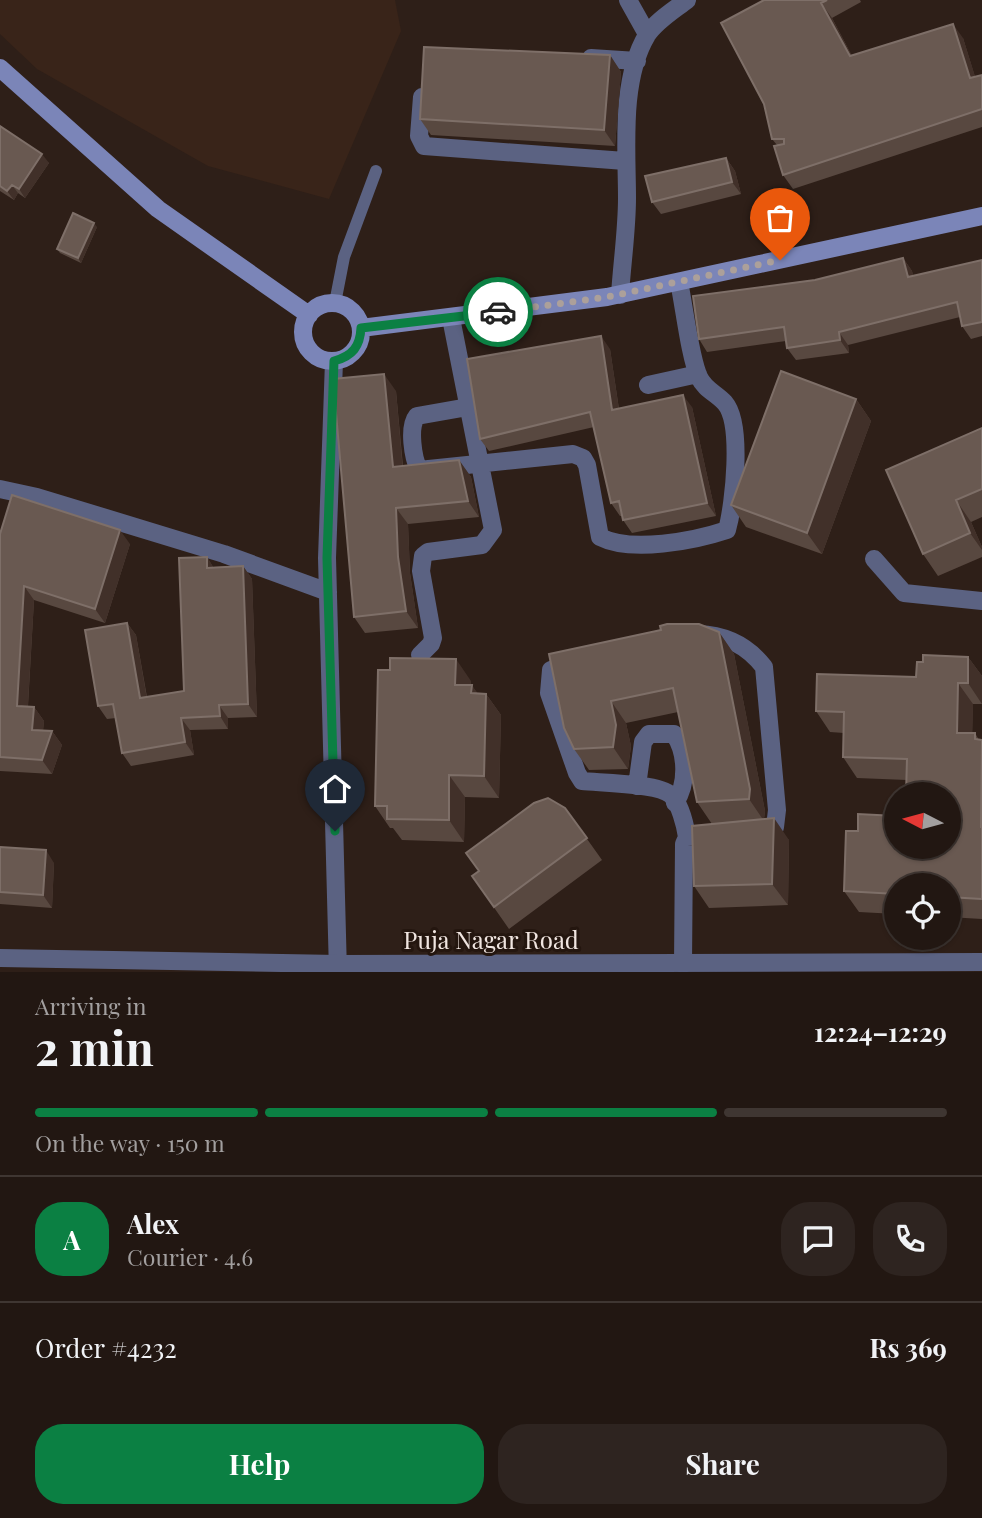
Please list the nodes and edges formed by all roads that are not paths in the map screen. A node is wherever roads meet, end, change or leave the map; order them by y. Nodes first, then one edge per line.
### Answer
1 (628, 0) edge
2 (687, 0) edge
3 (647, 34) junction
4 (571, 57) edge
5 (637, 61) junction
6 (0, 68) edge
7 (424, 73) edge
8 (625, 161) junction
9 (376, 171) dead end
10 (982, 216) edge
11 (679, 282) junction
12 (620, 295) junction
13 (335, 303) junction
14 (309, 315) junction
15 (451, 318) junction
16 (361, 328) junction
17 (334, 361) junction
18 (698, 374) junction
19 (648, 385) dead end
20 (468, 407) junction
21 (479, 466) junction
22 (0, 489) edge
23 (874, 559) dead end
24 (328, 592) junction
25 (982, 601) edge
26 (676, 636) edge
27 (420, 655) edge
28 (589, 657) edge
29 (637, 786) junction
30 (675, 803) junction
31 (687, 837) junction
32 (0, 958) edge
33 (982, 962) edge
34 (683, 964) junction
35 (338, 968) edge

1 - 3 street
2 - 3 street
3 - 5 street
4 - 5 street
5 - 8 street
6 - 14 main road
7 - 8 street
8 - 12 street
9 - 13 lane
10 - 11 main road
11 - 12 main road
11 - 18 street
12 - 15 main road
13 - 14 main road
13 - 16 main road
14 - 17 main road
15 - 16 main road
15 - 20 street
16 - 17 main road
17 - 24 street
18 - 19 street
18 - 21 street
20 - 21 street
20 - 21 street
21 - 27 street
22 - 24 street
23 - 25 street
24 - 35 street
26 - 31 street
28 - 29 street
29 - 30 street
29 - 30 street
30 - 31 street
31 - 34 street
32 - 35 street, Puja Nagar Road
33 - 34 street, Puja Nagar Road
34 - 35 street, Puja Nagar Road

